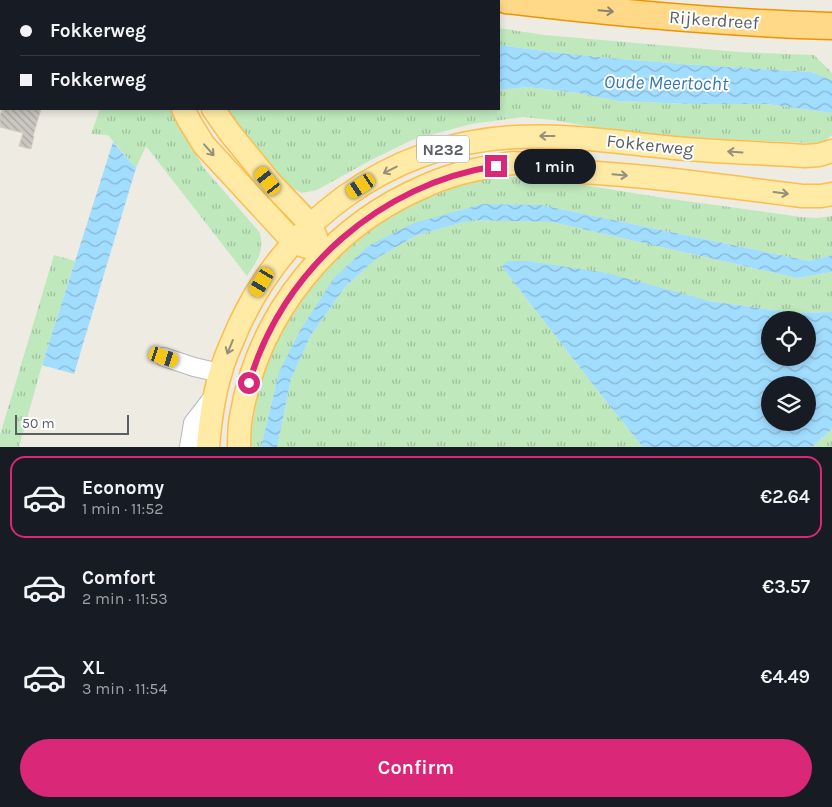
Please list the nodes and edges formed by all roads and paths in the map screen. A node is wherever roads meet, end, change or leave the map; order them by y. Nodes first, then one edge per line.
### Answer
1 (506, 0) edge
2 (790, 24) junction
3 (832, 26) edge
4 (832, 40) edge
5 (184, 110) edge
6 (214, 110) edge
7 (832, 151) edge
8 (832, 194) edge
9 (310, 224) junction
10 (294, 242) junction
11 (324, 254) junction
12 (164, 357) dead end
13 (220, 373) junction
14 (214, 396) junction
15 (189, 447) edge
16 (208, 447) edge
17 (239, 447) edge

1 -> 2 highway, Rijkerdreef
2 - 3 highway, Rijkerdreef
2 - 4 main road
5 -> 10 main road
6 - 9 main road
7 -> 9 main road, Fokkerweg / N232
11 -> 8 main road, Fokkerweg / N232
9 - 10 main road, Fokkerweg / N232
9 - 11 main road
10 - 11 main road
10 -> 13 main road, Fokkerweg / N232
11 - 17 main road, Fokkerweg / N232
12 - 13 street
13 - 14 main road, Fokkerweg / N232
14 - 15 street, Fokkerweg
14 - 16 main road, Fokkerweg / N232

